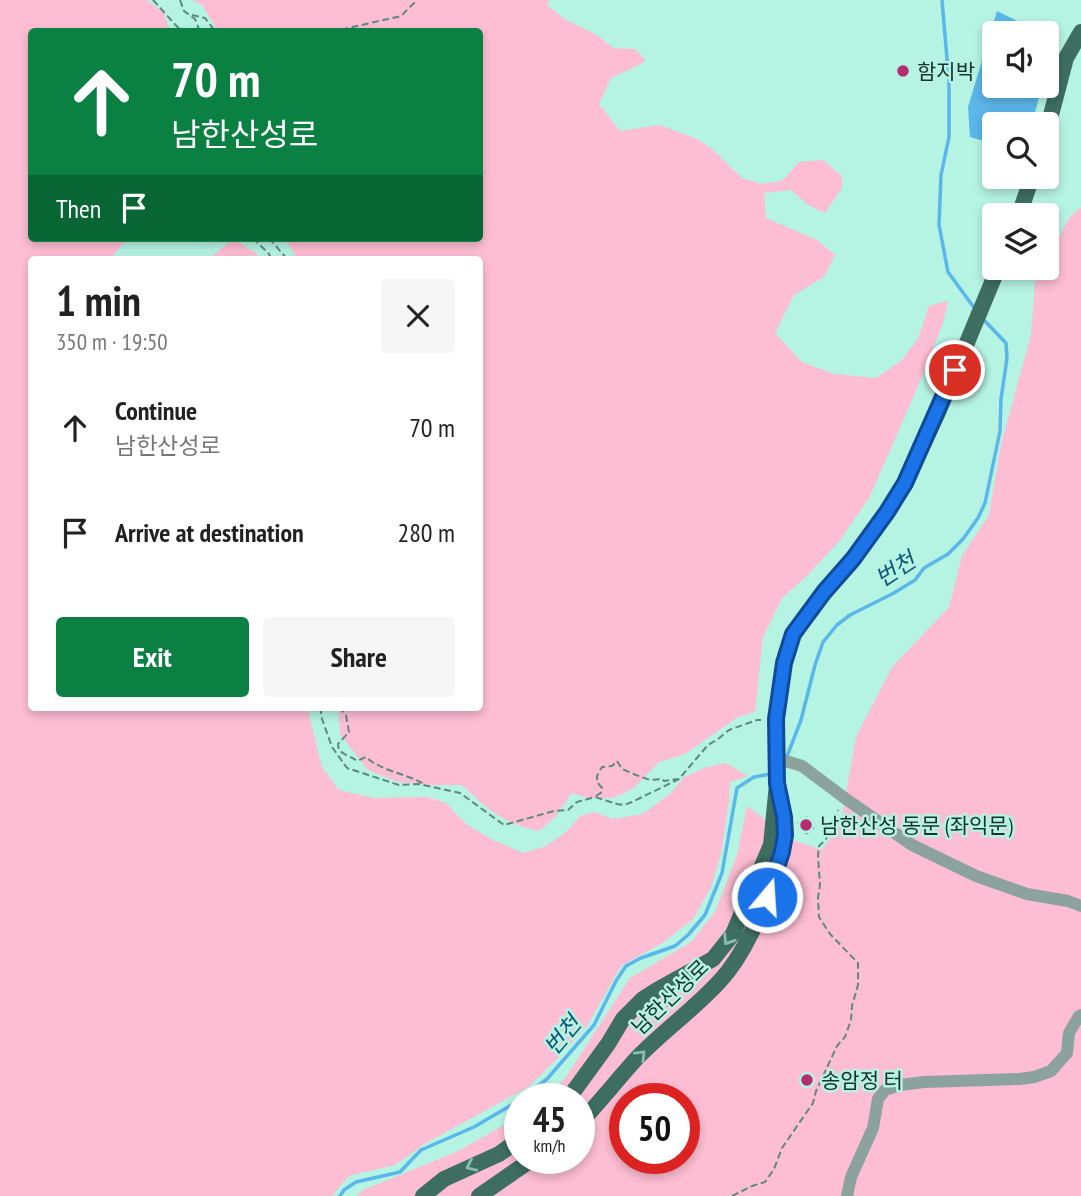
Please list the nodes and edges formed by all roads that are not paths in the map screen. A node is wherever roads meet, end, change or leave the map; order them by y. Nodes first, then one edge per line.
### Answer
1 (1081, 32) edge
2 (1052, 112) edge
3 (993, 280) edge
4 (776, 758) junction
5 (777, 783) junction
6 (1081, 906) edge
7 (1081, 1015) edge
8 (580, 1083) edge
9 (595, 1106) edge
10 (504, 1150) edge
11 (511, 1174) edge
12 (423, 1196) edge
13 (479, 1196) edge
14 (847, 1196) edge

1 - 2 main road
3 - 4 main road
4 - 5 main road
4 - 6 street
5 -> 8 main road, 남한산성로
9 -> 5 main road, 남한산성로
7 - 14 street
10 -> 12 main road
11 - 13 main road

